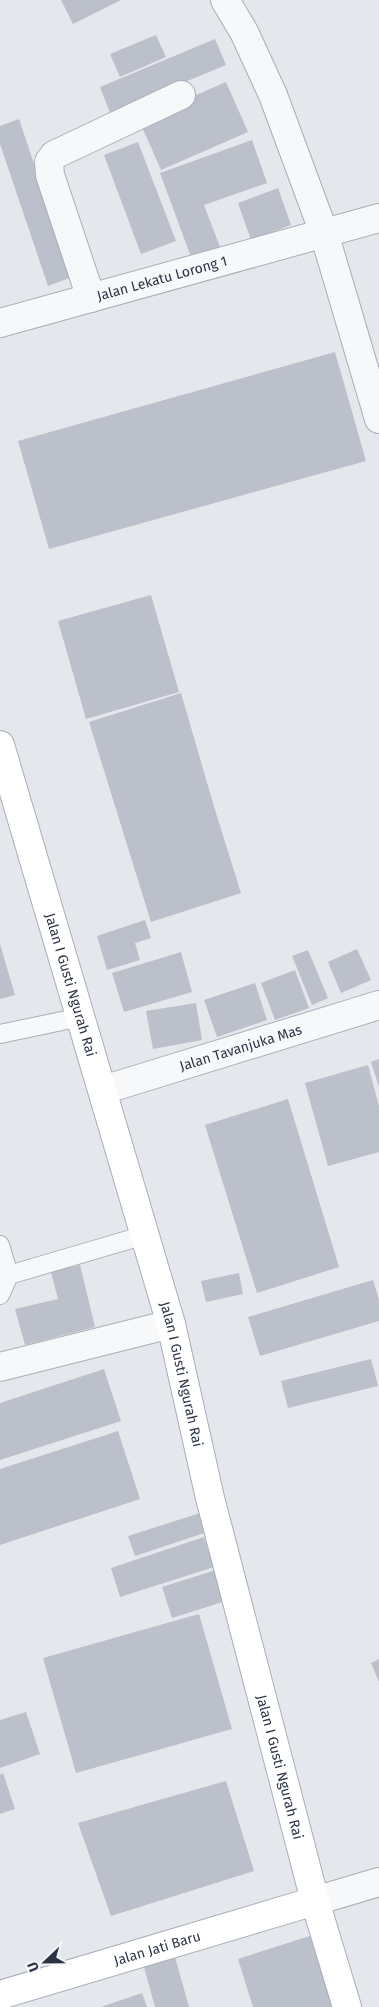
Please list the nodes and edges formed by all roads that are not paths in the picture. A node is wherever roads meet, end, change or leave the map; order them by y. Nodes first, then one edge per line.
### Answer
1 (225, 0) edge
2 (182, 95) dead end
3 (379, 218) edge
4 (324, 233) junction
5 (92, 298) junction
6 (0, 323) edge
7 (379, 419) edge
8 (0, 745) edge
9 (7, 795) edge
10 (379, 1004) edge
11 (81, 1017) junction
12 (0, 1034) edge
13 (103, 1090) junction
14 (145, 1234) junction
15 (0, 1246) edge
16 (9, 1275) junction
17 (0, 1295) edge
18 (171, 1324) junction
19 (0, 1367) edge
20 (379, 1882) edge
21 (315, 1901) junction
22 (0, 1995) edge
23 (347, 2007) edge

1 - 4 street
2 - 5 street
3 - 4 street, Jalan Lekatu Lorong 1
4 - 5 street, Jalan Lekatu Lorong 1
4 - 7 street
5 - 6 street, Jalan Lekatu Lorong 1
8 - 9 main road, Jalan I Gusti Ngurah Rai
9 - 11 main road, Jalan I Gusti Ngurah Rai
10 - 13 street, Jalan Tavanjuka Mas
11 - 12 lane
11 - 13 main road, Jalan I Gusti Ngurah Rai
13 - 14 main road, Jalan I Gusti Ngurah Rai
14 - 16 lane
14 - 18 main road, Jalan I Gusti Ngurah Rai
15 - 16 lane
16 - 17 lane
18 - 19 street
18 - 21 main road, Jalan I Gusti Ngurah Rai
20 - 21 street
21 - 22 main road, Jalan Jati Baru
21 - 23 main road, Jalan I Gusti Ngurah Rai

